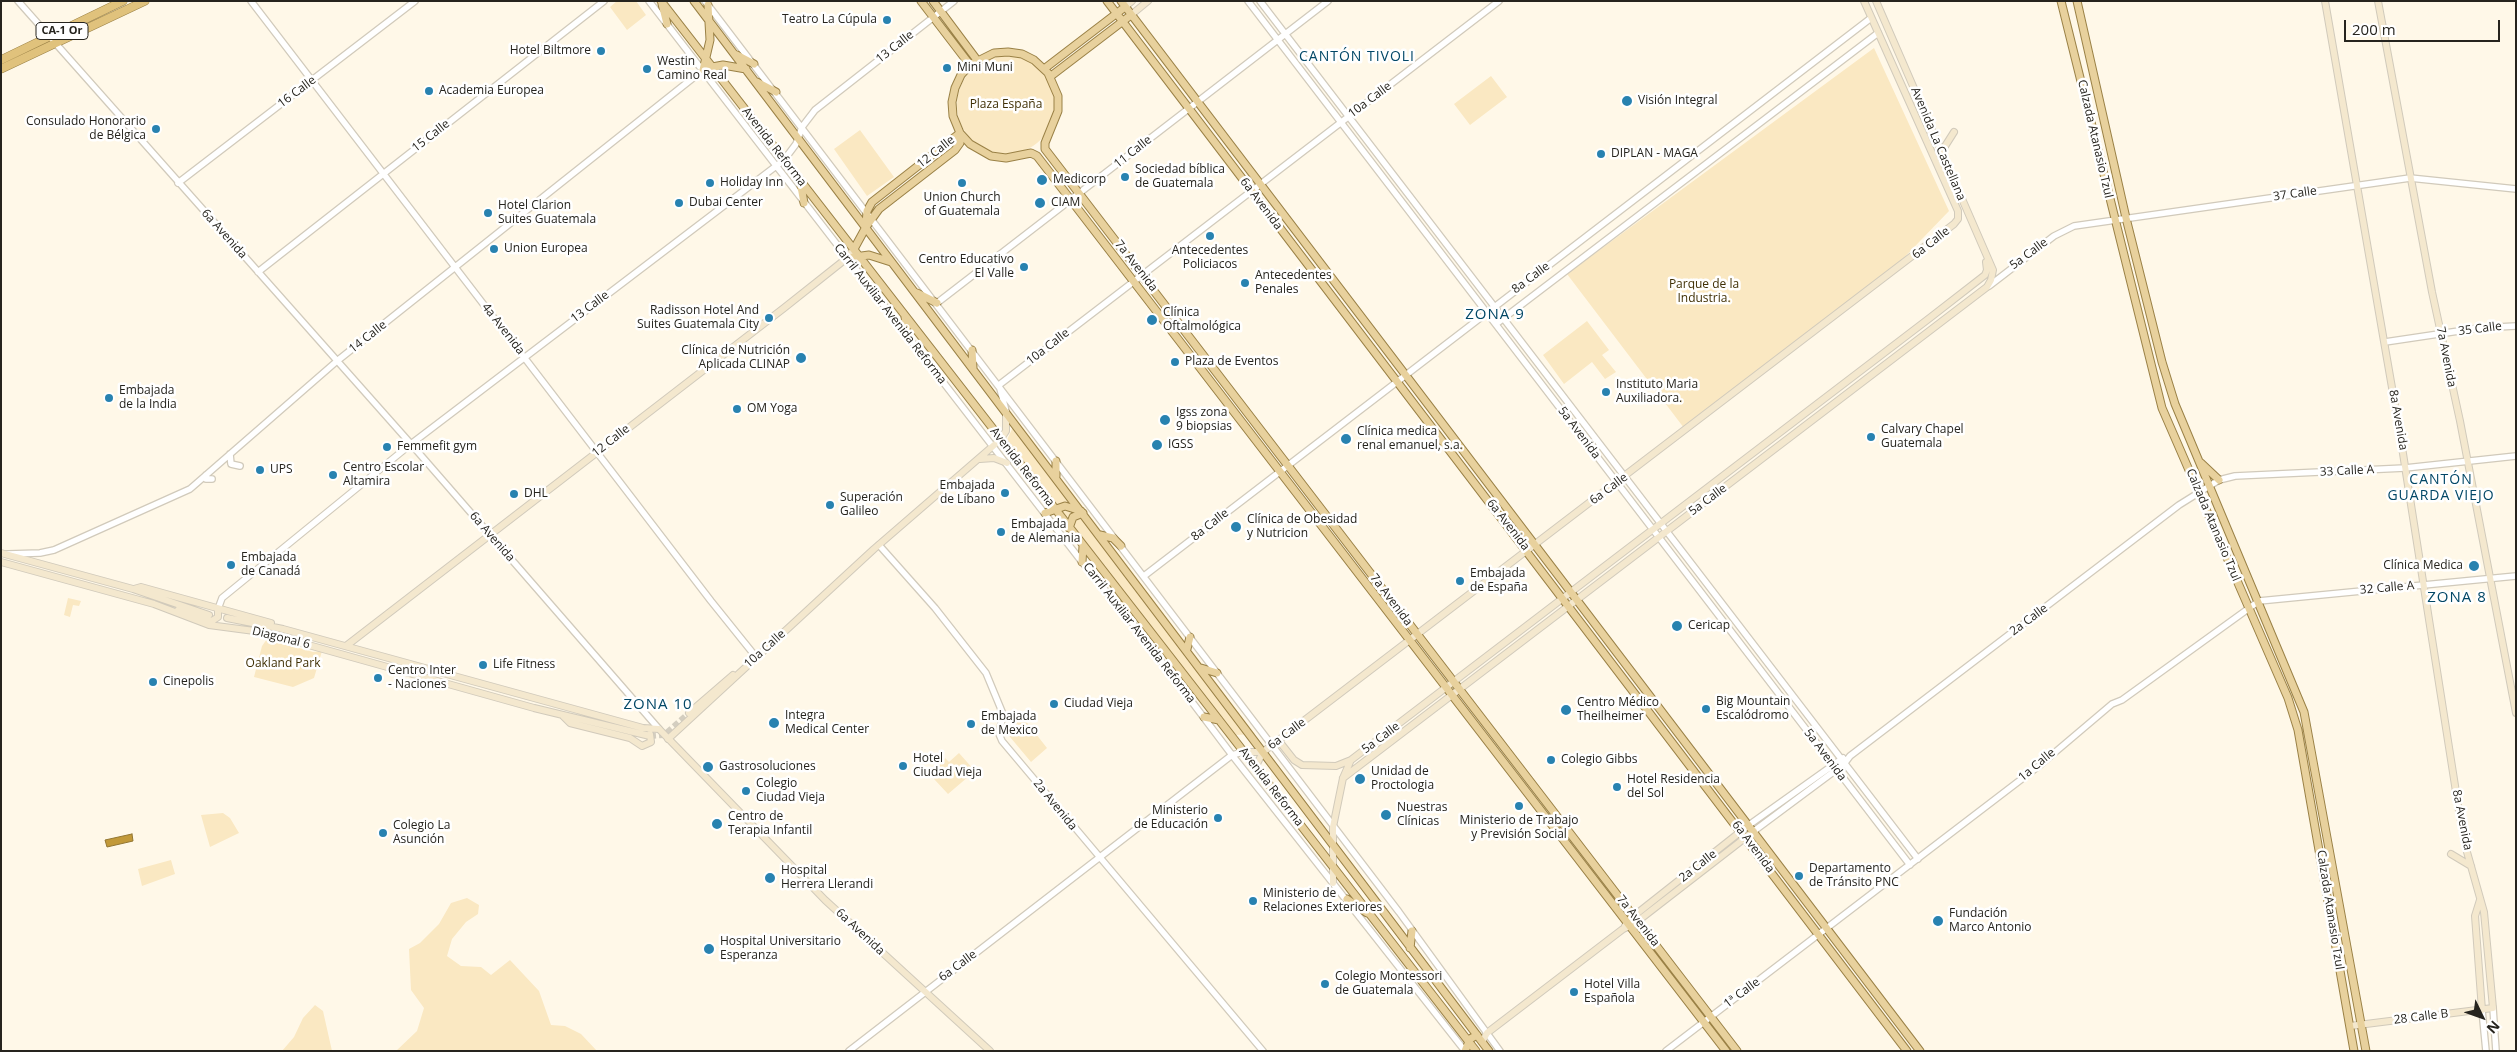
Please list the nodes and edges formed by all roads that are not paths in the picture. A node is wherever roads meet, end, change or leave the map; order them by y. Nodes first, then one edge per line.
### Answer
1 (18, 1) edge
2 (123, 1) edge
3 (144, 1) edge
4 (251, 1) edge
5 (415, 1) edge
6 (604, 1) edge
7 (649, 1) edge
8 (661, 1) edge
9 (694, 1) edge
10 (920, 1) edge
11 (933, 1) edge
12 (954, 1) edge
13 (1107, 1) edge
14 (1132, 1) edge
15 (1148, 1) edge
16 (1248, 1) edge
17 (1260, 1) edge
18 (1328, 1) edge
19 (1499, 1) edge
20 (1864, 1) edge
21 (1876, 1) edge
22 (2061, 1) edge
23 (2077, 1) edge
24 (2324, 1) edge
25 (2378, 1) edge
26 (708, 2) edge
27 (1123, 4) edge
28 (701, 10) junction
29 (941, 12) junction
30 (1116, 14) junction
31 (1131, 15) junction
32 (934, 18) junction
33 (1871, 18) junction
34 (709, 20) junction
35 (1122, 22) junction
36 (667, 24) junction
37 (1878, 33) junction
38 (1285, 35) junction
39 (50, 37) junction
40 (1278, 40) junction
41 (1894, 42) junction
42 (56, 44) junction
43 (735, 54) junction
44 (1, 60) edge
45 (977, 60) junction
46 (709, 64) junction
47 (754, 64) junction
48 (970, 64) junction
49 (1, 69) edge
50 (1044, 69) junction
51 (703, 70) junction
52 (746, 70) junction
53 (1051, 76) junction
54 (312, 80) junction
55 (755, 81) junction
56 (776, 92) junction
57 (1197, 103) junction
58 (1188, 109) junction
59 (1348, 116) junction
60 (1341, 122) junction
61 (802, 127) junction
62 (1954, 132) dead end
63 (960, 133) junction
64 (798, 138) junction
65 (1936, 138) junction
66 (1926, 142) junction
67 (1942, 151) junction
68 (784, 160) junction
69 (775, 166) junction
70 (383, 174) junction
71 (2410, 178) junction
72 (800, 181) junction
73 (178, 183) junction
74 (1260, 184) junction
75 (2358, 186) junction
76 (2516, 189) edge
77 (1251, 190) junction
78 (1080, 193) junction
79 (1071, 200) junction
80 (804, 203) junction
81 (1415, 203) junction
82 (1408, 209) junction
83 (854, 211) junction
84 (867, 211) junction
85 (872, 218) junction
86 (2126, 218) junction
87 (2114, 220) junction
88 (1954, 224) joint
89 (2074, 226) joint
90 (866, 227) junction
91 (854, 249) junction
92 (1983, 250) junction
93 (859, 256) junction
94 (848, 258) junction
95 (894, 264) junction
96 (456, 267) junction
97 (258, 272) junction
98 (1142, 274) junction
99 (1133, 281) junction
100 (1986, 287) junction
101 (916, 293) junction
102 (937, 303) junction
103 (1495, 306) junction
104 (1487, 312) junction
105 (904, 314) junction
106 (1503, 317) junction
107 (1496, 324) junction
108 (2516, 326) edge
109 (2442, 335) junction
110 (908, 338) junction
111 (2385, 342) junction
112 (972, 350) junction
113 (525, 357) junction
114 (337, 362) junction
115 (973, 368) junction
116 (1405, 376) junction
117 (1397, 382) junction
118 (999, 385) junction
119 (1006, 411) junction
120 (1000, 440) junction
121 (412, 444) junction
122 (993, 446) junction
123 (598, 452) junction
124 (230, 454) junction
125 (2516, 456) edge
126 (979, 459) junction
127 (1056, 460) junction
128 (2198, 461) junction
129 (1007, 463) junction
130 (2468, 463) junction
131 (1288, 465) junction
132 (240, 466) dead end
133 (2405, 468) junction
134 (1280, 471) junction
135 (206, 475) junction
136 (1056, 476) junction
137 (1623, 478) junction
138 (212, 479) dead end
139 (2219, 480) junction
140 (1617, 482) junction
141 (2210, 485) junction
142 (2199, 492) junction
143 (1053, 508) junction
144 (1045, 512) junction
145 (1084, 513) junction
146 (1661, 524) junction
147 (1069, 528) junction
148 (1653, 530) junction
149 (1666, 532) junction
150 (490, 535) junction
151 (1100, 535) junction
152 (1659, 537) junction
153 (879, 545) junction
154 (1535, 545) junction
155 (1083, 546) junction
156 (1121, 546) junction
157 (1528, 551) junction
158 (5, 553) edge
159 (1, 562) edge
160 (1082, 562) junction
161 (1144, 576) junction
162 (2516, 576) edge
163 (2490, 579) junction
164 (2423, 585) junction
165 (133, 589) junction
166 (1571, 592) junction
167 (222, 598) junction
168 (1563, 599) junction
169 (1577, 600) junction
170 (2259, 600) junction
171 (1117, 604) junction
172 (1568, 606) junction
173 (163, 607) junction
174 (1132, 608) junction
175 (2249, 608) junction
176 (218, 609) junction
177 (226, 610) junction
178 (209, 615) dead end
179 (227, 618) dead end
180 (283, 629) junction
181 (365, 632) junction
182 (1418, 635) junction
183 (1190, 638) junction
184 (1410, 640) junction
185 (346, 646) junction
186 (1187, 649) junction
187 (367, 652) junction
188 (756, 657) junction
189 (378, 664) junction
190 (1201, 668) junction
191 (741, 671) junction
192 (1217, 673) junction
193 (1455, 681) junction
194 (1447, 687) junction
195 (1461, 688) junction
196 (1453, 694) junction
197 (1798, 703) junction
198 (1790, 708) junction
199 (688, 713) tunnel mouth
200 (2516, 713) edge
201 (561, 715) junction
202 (1204, 717) junction
203 (1219, 720) junction
204 (644, 728) junction
205 (659, 730) junction
206 (650, 736) tunnel mouth
207 (668, 739) junction
208 (1279, 741) junction
209 (1272, 746) junction
210 (1244, 752) junction
211 (1263, 752) junction
212 (1232, 754) junction
213 (1351, 760) junction
214 (1842, 762) junction
215 (1834, 767) junction
216 (1255, 768) junction
217 (1343, 778) junction
218 (1333, 827) junction
219 (1752, 828) junction
220 (1743, 834) junction
221 (1333, 847) junction
222 (2451, 854) dead end
223 (1099, 858) junction
224 (1918, 859) junction
225 (1910, 865) junction
226 (1333, 866) junction
227 (2472, 867) junction
228 (1333, 883) junction
229 (2481, 898) junction
230 (1347, 900) junction
231 (1372, 917) junction
232 (1636, 918) junction
233 (1629, 924) junction
234 (1828, 928) junction
235 (1412, 930) junction
236 (1819, 935) junction
237 (1410, 948) junction
238 (925, 991) junction
239 (2493, 1008) junction
240 (2482, 1010) junction
241 (1711, 1016) junction
242 (1704, 1022) junction
243 (2361, 1025) junction
244 (2350, 1026) junction
245 (1487, 1033) junction
246 (1477, 1035) junction
247 (1482, 1042) junction
248 (1473, 1047) edge
249 (850, 1051) edge
250 (990, 1051) edge
251 (1263, 1051) edge
252 (1465, 1051) edge
253 (1489, 1051) edge
254 (1500, 1051) edge
255 (1666, 1051) edge
256 (1726, 1051) edge
257 (1737, 1051) edge
258 (1907, 1051) edge
259 (1920, 1051) edge
260 (2354, 1051) edge
261 (2366, 1051) edge
262 (2486, 1051) edge
263 (2496, 1051) edge

1 - 39 street, 6a Avenida
2 - 39 highway, CA-1 Or
3 - 42 highway, CA-1 Or
4 - 54 street, 4a Avenida
5 - 54 street, 16 Calle
6 - 70 street, 15 Calle
7 - 36 street, Carril Auxiliar Avenida Reforma
8 - 36 main road
8 - 46 main road, Avenida Reforma
9 - 28 main road, Avenida Reforma
10 - 32 main road
11 - 29 main road
12 - 29 street, 13 Calle
13 - 30 main road, 6a Avenida
14 - 27 main road
15 - 31 main road
16 - 40 street, 5a Avenida
17 - 38 street, 5a Avenida
18 - 38 street, 11 Calle
19 - 59 street, 10a Calle
20 - 33 main road, Avenida La Castellana
21 - 41 main road, Avenida La Castellana
22 - 87 main road, Calzada Atanasio Tzul
23 - 86 main road, Calzada Atanasio Tzul
24 - 75 main road, 8a Avenida
25 - 71 main road, 7a Avenida
26 - 28 main road
26 - 34 main road
26 - 47 street
27 - 30 main road
27 - 31 main road, 6a Avenida
28 - 34 main road, Avenida Reforma
29 - 32 street, 13 Calle
29 - 45 main road
30 - 35 main road, 6a Avenida
30 - 50 main road
31 - 35 main road
31 - 57 main road, 6a Avenida
32 - 48 main road
32 - 61 street, 13 Calle
33 - 37 main road, Avenida La Castellana
33 - 41 main road
33 - 103 street, 8a Calle
34 - 43 main road, Avenida Reforma
34 - 46 main road
35 - 53 main road
35 - 58 main road, 6a Avenida
36 - 51 street, Carril Auxiliar Avenida Reforma
37 - 41 main road
37 - 66 main road, Avenida La Castellana
37 - 106 street, 8a Calle
38 - 40 street, 11 Calle
38 - 59 street, 5a Avenida
39 - 42 street, 6a Avenida
39 - 44 highway, CA-1 Or
40 - 57 street, 11 Calle
40 - 60 street, 5a Avenida
41 - 65 main road, Avenida La Castellana
42 - 49 highway, CA-1 Or
42 - 73 street, 6a Avenida
43 - 47 main road
43 - 52 main road, Avenida Reforma
45 - 48 main road
45 - 50 main road
46 - 51 main road
46 - 52 main road
46 - 68 main road, Avenida Reforma
47 - 56 street
48 - 63 main road
50 - 53 main road
51 - 69 street, Carril Auxiliar Avenida Reforma
51 - 96 street, 14 Calle
52 - 55 main road, Avenida Reforma
53 - 78 main road, 7a Avenida
54 - 70 street, 4a Avenida
54 - 73 street, 16 Calle
55 - 56 main road
55 - 64 main road, Avenida Reforma
56 - 61 street
57 - 58 street, 11 Calle
57 - 74 main road, 6a Avenida
58 - 77 main road, 6a Avenida
58 - 78 street, 11 Calle
59 - 60 street, 10a Calle
59 - 81 street, 5a Avenida
60 - 74 street, 10a Calle
60 - 82 street, 5a Avenida
61 - 64 street, 13 Calle
61 - 84 street
62 - 67 main road
63 - 79 main road, 7a Avenida
63 - 84 main road, 12 Calle
63 - 85 main road, 12 Calle
64 - 68 street, 13 Calle
64 - 83 main road, Avenida Reforma
65 - 66 main road
65 - 67 main road, Avenida La Castellana
66 - 88 main road, Avenida La Castellana
67 - 92 main road, Avenida La Castellana
68 - 69 street, 13 Calle
68 - 72 main road, Avenida Reforma
69 - 80 street, Carril Auxiliar Avenida Reforma
69 - 113 street, 13 Calle
70 - 96 street, 4a Avenida
70 - 97 street, 15 Calle
71 - 75 street, 37 Calle
71 - 76 street, 37 Calle
71 - 109 main road, 7a Avenida
72 - 80 main road
72 - 91 main road, Avenida Reforma
73 - 97 street, 6a Avenida
74 - 77 street, 10a Calle
74 - 116 main road, 6a Avenida
75 - 86 street, 37 Calle
75 - 111 main road, 8a Avenida
77 - 98 street, 10a Calle
77 - 117 main road, 6a Avenida
78 - 79 street, 11 Calle
78 - 98 main road, 7a Avenida
79 - 99 main road, 7a Avenida
79 - 102 street, 11 Calle
80 - 94 street, Carril Auxiliar Avenida Reforma
81 - 82 street
81 - 103 street, 5a Avenida
82 - 104 street, 5a Avenida
83 - 84 main road
83 - 90 main road, Avenida Reforma
84 - 85 street
84 - 90 main road, 12 Calle
85 - 90 main road, 12 Calle
85 - 102 street
86 - 87 street, 37 Calle
86 - 128 main road, Calzada Atanasio Tzul
87 - 89 street, 37 Calle
87 - 142 main road, Calzada Atanasio Tzul
88 - 137 main road, 6a Calle
89 - 100 street, 5a Calle
90 - 91 main road, 12 Calle
90 - 95 main road, Avenida Reforma
91 - 93 main road, Avenida Reforma
91 - 94 main road, 12 Calle
92 - 100 main road, Avenida La Castellana
92 - 146 main road, 5a Calle
93 - 94 main road
93 - 95 main road
93 - 105 main road, Avenida Reforma
94 - 110 street, Carril Auxiliar Avenida Reforma
94 - 123 main road, 12 Calle
95 - 101 main road, Avenida Reforma
96 - 113 street, 4a Avenida
96 - 114 street, 14 Calle
97 - 114 street, 6a Avenida
98 - 99 street, 10a Calle
98 - 131 main road, 7a Avenida
99 - 118 street, 10a Calle
99 - 134 main road, 7a Avenida
100 - 149 main road, 5a Calle
101 - 102 main road
101 - 115 main road, Avenida Reforma
102 - 112 street
103 - 104 street, 8a Calle
103 - 106 street, 5a Avenida
104 - 107 street, 5a Avenida
104 - 116 street, 8a Calle
105 - 110 main road
105 - 120 main road, Avenida Reforma
106 - 107 street, 8a Calle
106 - 137 street, 5a Avenida
107 - 140 street, 5a Avenida
108 - 109 street, 35 Calle
109 - 111 street, 35 Calle
109 - 130 main road, 7a Avenida
110 - 122 street, Carril Auxiliar Avenida Reforma
111 - 133 main road, 8a Avenida
112 - 115 main road
112 - 118 street
113 - 121 street, 13 Calle
113 - 123 street, 4a Avenida
114 - 121 street, 6a Avenida
114 - 124 street, 14 Calle
115 - 119 main road, Avenida Reforma
116 - 117 street, 8a Calle
116 - 154 main road, 6a Avenida
117 - 131 street, 8a Calle
117 - 157 main road, 6a Avenida
118 - 119 street
118 - 127 street
119 - 120 main road
119 - 136 main road, Avenida Reforma
120 - 122 main road, 10a Calle
120 - 143 main road, Avenida Reforma
121 - 150 street, 6a Avenida
121 - 167 street, 13 Calle
122 - 126 main road, 10a Calle
122 - 129 street, Carril Auxiliar Avenida Reforma
123 - 150 main road, 12 Calle
123 - 188 street, 4a Avenida
124 - 132 street
124 - 135 street, 14 Calle
125 - 130 street, 33 Calle A
126 - 129 main road
126 - 153 main road, 10a Calle
127 - 136 main road
127 - 156 street
128 - 139 main road
128 - 141 main road, Calzada Atanasio Tzul
129 - 144 street, Carril Auxiliar Avenida Reforma
130 - 133 street, 33 Calle A
130 - 163 main road, 7a Avenida
131 - 134 street, 8a Calle
131 - 182 main road, 7a Avenida
133 - 139 street, 33 Calle A
133 - 164 main road, 8a Avenida
134 - 161 street, 8a Calle
134 - 184 main road, 7a Avenida
135 - 138 street
135 - 158 street, 14 Calle
136 - 145 main road, Avenida Reforma
137 - 140 main road, 6a Calle
137 - 146 street, 5a Avenida
139 - 141 street, 33 Calle A
140 - 148 street, 5a Avenida
140 - 154 main road, 6a Calle
141 - 142 street, 2a Calle
141 - 170 main road, Calzada Atanasio Tzul
142 - 175 main road, Calzada Atanasio Tzul
142 - 214 street, 2a Calle
143 - 144 main road
143 - 145 main road
143 - 147 main road, Avenida Reforma
144 - 160 street, Carril Auxiliar Avenida Reforma
145 - 147 main road
145 - 151 main road, Avenida Reforma
146 - 148 main road, 5a Calle
146 - 149 street, 5a Avenida
147 - 155 main road, Avenida Reforma
148 - 152 street, 5a Avenida
148 - 166 main road, 5a Calle
149 - 152 main road, 5a Calle
149 - 197 street, 5a Avenida
150 - 181 main road, 12 Calle
150 - 205 street, 6a Avenida
151 - 156 main road
151 - 186 main road, Avenida Reforma
152 - 169 main road, 5a Calle
152 - 198 street, 5a Avenida
153 - 188 main road, 10a Calle
153 - 223 street, 2a Avenida
154 - 157 main road, 6a Calle
154 - 166 main road, 6a Avenida
155 - 160 main road
155 - 174 main road, Avenida Reforma
156 - 161 street
157 - 168 main road, 6a Avenida
157 - 182 main road, 6a Calle
158 - 165 main road
159 - 173 main road, Diagonal 6
160 - 171 street, Carril Auxiliar Avenida Reforma
161 - 183 street
162 - 163 street, 32 Calle A
163 - 164 street, 32 Calle A
163 - 200 main road, 7a Avenida
164 - 170 street, 32 Calle A
164 - 227 main road, 8a Avenida
165 - 176 main road
165 - 178 main road
166 - 168 main road, 5a Calle
166 - 169 main road, 6a Avenida
167 - 176 street
167 - 177 street
168 - 172 main road, 6a Avenida
168 - 193 main road, 5a Calle
169 - 172 main road, 5a Calle
169 - 219 main road, 6a Avenida
170 - 175 street, 1a Calle
170 - 243 main road, Calzada Atanasio Tzul
171 - 174 main road
171 - 202 street, Carril Auxiliar Avenida Reforma
172 - 195 main road, 5a Calle
172 - 220 main road, 6a Avenida
173 - 176 main road
173 - 189 main road, Diagonal 6
174 - 203 main road, Avenida Reforma
175 - 224 street, 1a Calle
175 - 244 main road, Calzada Atanasio Tzul
176 - 177 main road
177 - 180 main road
179 - 180 main road, Diagonal 6
180 - 185 main road, Diagonal 6
181 - 185 main road, 12 Calle
181 - 187 main road
182 - 184 main road, 6a Calle
182 - 193 main road, 7a Avenida
183 - 186 main road
183 - 192 street
184 - 194 main road, 7a Avenida
184 - 208 main road, 6a Calle
185 - 187 main road, Diagonal 6
186 - 190 main road, Avenida Reforma
187 - 189 main road
187 - 204 main road, Diagonal 6
188 - 191 main road, 10a Calle
189 - 201 main road, Diagonal 6
190 - 192 main road
190 - 211 main road, Avenida Reforma
191 - 199 main road
191 - 207 main road, 10a Calle
192 - 209 street
193 - 194 main road, 5a Calle
193 - 195 main road, 7a Avenida
194 - 196 main road, 7a Avenida
194 - 213 main road, 5a Calle
195 - 196 main road, 5a Calle
195 - 232 main road, 7a Avenida
196 - 217 main road, 5a Calle
196 - 233 main road, 7a Avenida
197 - 198 street
197 - 214 street, 5a Avenida
198 - 215 street, 5a Avenida
201 - 204 main road
201 - 206 main road
202 - 203 main road
202 - 212 street, Carril Auxiliar Avenida Reforma
203 - 210 main road, Avenida Reforma
204 - 205 main road, Diagonal 6
205 - 207 main road, 6a Avenida
207 - 238 main road, 6a Avenida
208 - 209 main road, 6a Calle
208 - 213 main road, 5a Calle
209 - 211 main road, 6a Calle
209 - 218 street
210 - 211 main road, 6a Calle
210 - 212 street, 6a Calle
210 - 216 main road, Avenida Reforma
211 - 216 main road, 6a Calle
211 - 221 main road, Avenida Reforma
212 - 223 street, 6a Calle
212 - 228 street, Carril Auxiliar Avenida Reforma
213 - 217 main road, 5a Calle
214 - 215 street, 2a Calle
214 - 224 street, 5a Avenida
215 - 219 street, 2a Calle
215 - 225 street, 5a Avenida
216 - 226 main road, Avenida Reforma
217 - 218 main road, 5a Calle
218 - 221 main road, 5a Calle
218 - 235 street
219 - 220 main road, 2a Calle
219 - 234 main road, 6a Avenida
220 - 232 main road, 2a Calle
220 - 236 main road, 6a Avenida
221 - 226 main road, 5a Calle
221 - 237 main road, Avenida Reforma
222 - 227 main road
223 - 238 street, 6a Calle
223 - 251 street, 2a Avenida
224 - 225 street, 1a Calle
225 - 234 street, 1a Calle
226 - 228 main road, 5a Calle
226 - 231 main road, Avenida Reforma
227 - 229 main road, 8a Avenida
228 - 230 street, Carril Auxiliar Avenida Reforma
229 - 239 main road, 8a Avenida
229 - 240 main road, 8a Avenida
230 - 231 main road
230 - 252 street, Carril Auxiliar Avenida Reforma
231 - 248 main road, Avenida Reforma
232 - 233 main road, 2a Calle
232 - 241 main road, 7a Avenida
233 - 242 main road, 7a Avenida
233 - 245 main road, 2a Calle
234 - 236 street, 1a Calle
234 - 259 main road, 6a Avenida
235 - 237 main road
235 - 245 street
236 - 241 street, 1ª Calle
236 - 258 main road, 6a Avenida
237 - 246 main road, Avenida Reforma
238 - 249 street, 6a Calle
238 - 250 main road, 6a Avenida
239 - 240 main road, 28 Calle B
239 - 263 street, 8a Avenida
240 - 243 main road, 28 Calle B
240 - 262 street, 8a Avenida
241 - 242 street, 1ª Calle
241 - 257 main road, 7a Avenida
242 - 255 street, 1ª Calle
242 - 256 main road, 7a Avenida
243 - 244 main road, 28 Calle B
243 - 261 main road, Calzada Atanasio Tzul
244 - 260 main road, Calzada Atanasio Tzul
245 - 246 main road, 2a Calle
245 - 247 main road, 2a Calle
245 - 254 street
246 - 247 main road, Avenida Reforma
246 - 248 main road, 2a Calle
247 - 248 main road, 2a Calle
247 - 253 main road, Avenida Reforma
248 - 252 main road, 2a Calle

